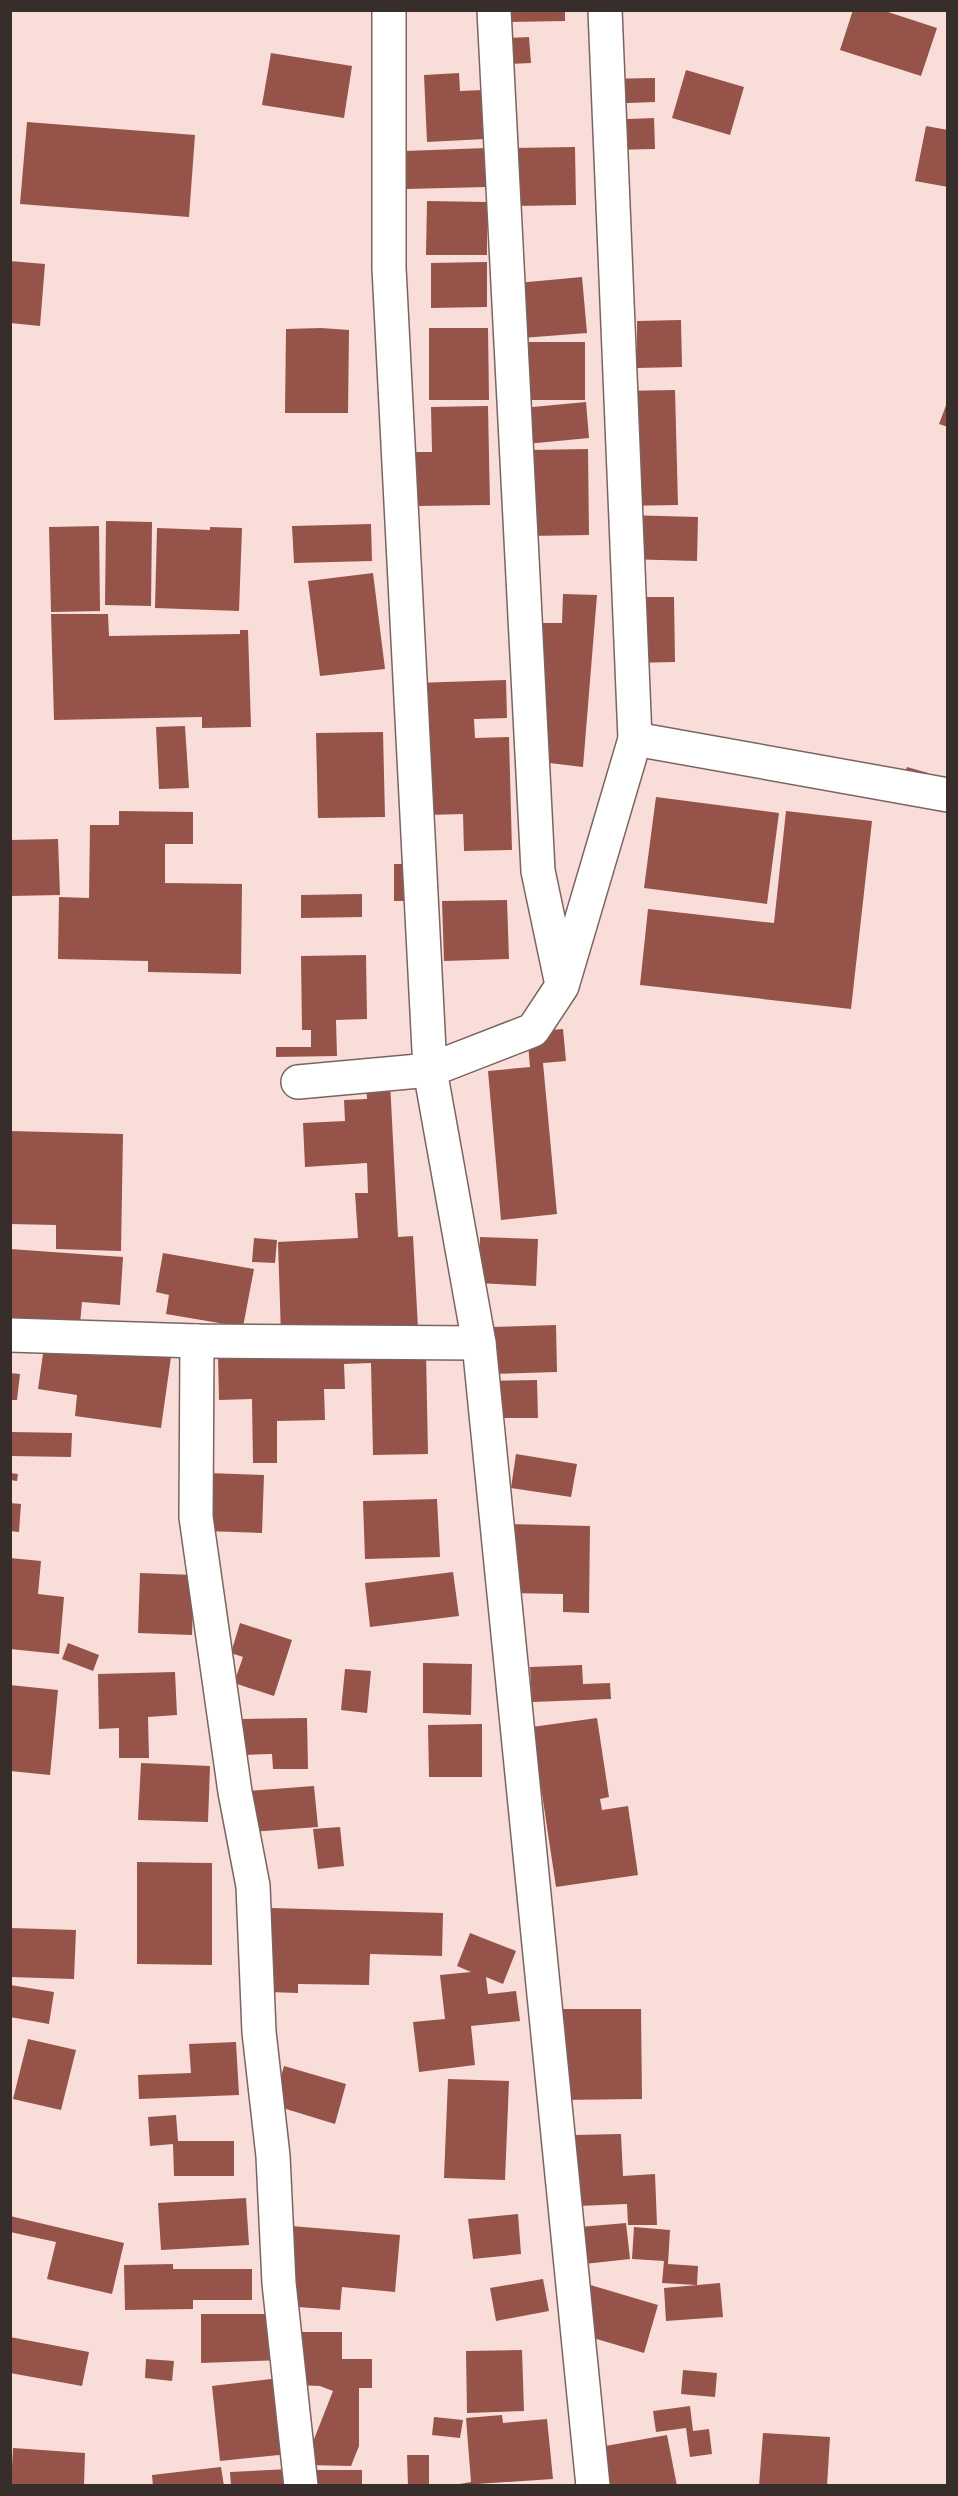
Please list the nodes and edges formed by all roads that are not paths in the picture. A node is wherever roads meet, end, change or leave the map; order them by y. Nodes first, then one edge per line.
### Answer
1 (389, 10) edge
2 (494, 10) edge
3 (605, 10) edge
4 (635, 739) junction
5 (948, 795) edge
6 (562, 986) junction
7 (430, 1070) junction
8 (298, 1082) dead end
9 (10, 1335) edge
10 (197, 1341) junction
11 (479, 1343) junction
12 (301, 2486) edge
13 (593, 2486) edge

1 - 7 street
2 - 6 street
3 - 4 street
4 - 5 street
4 - 6 street
6 - 7 street
7 - 8 street
7 - 11 street
9 - 10 street
10 - 11 street
10 - 12 street
11 - 13 street

